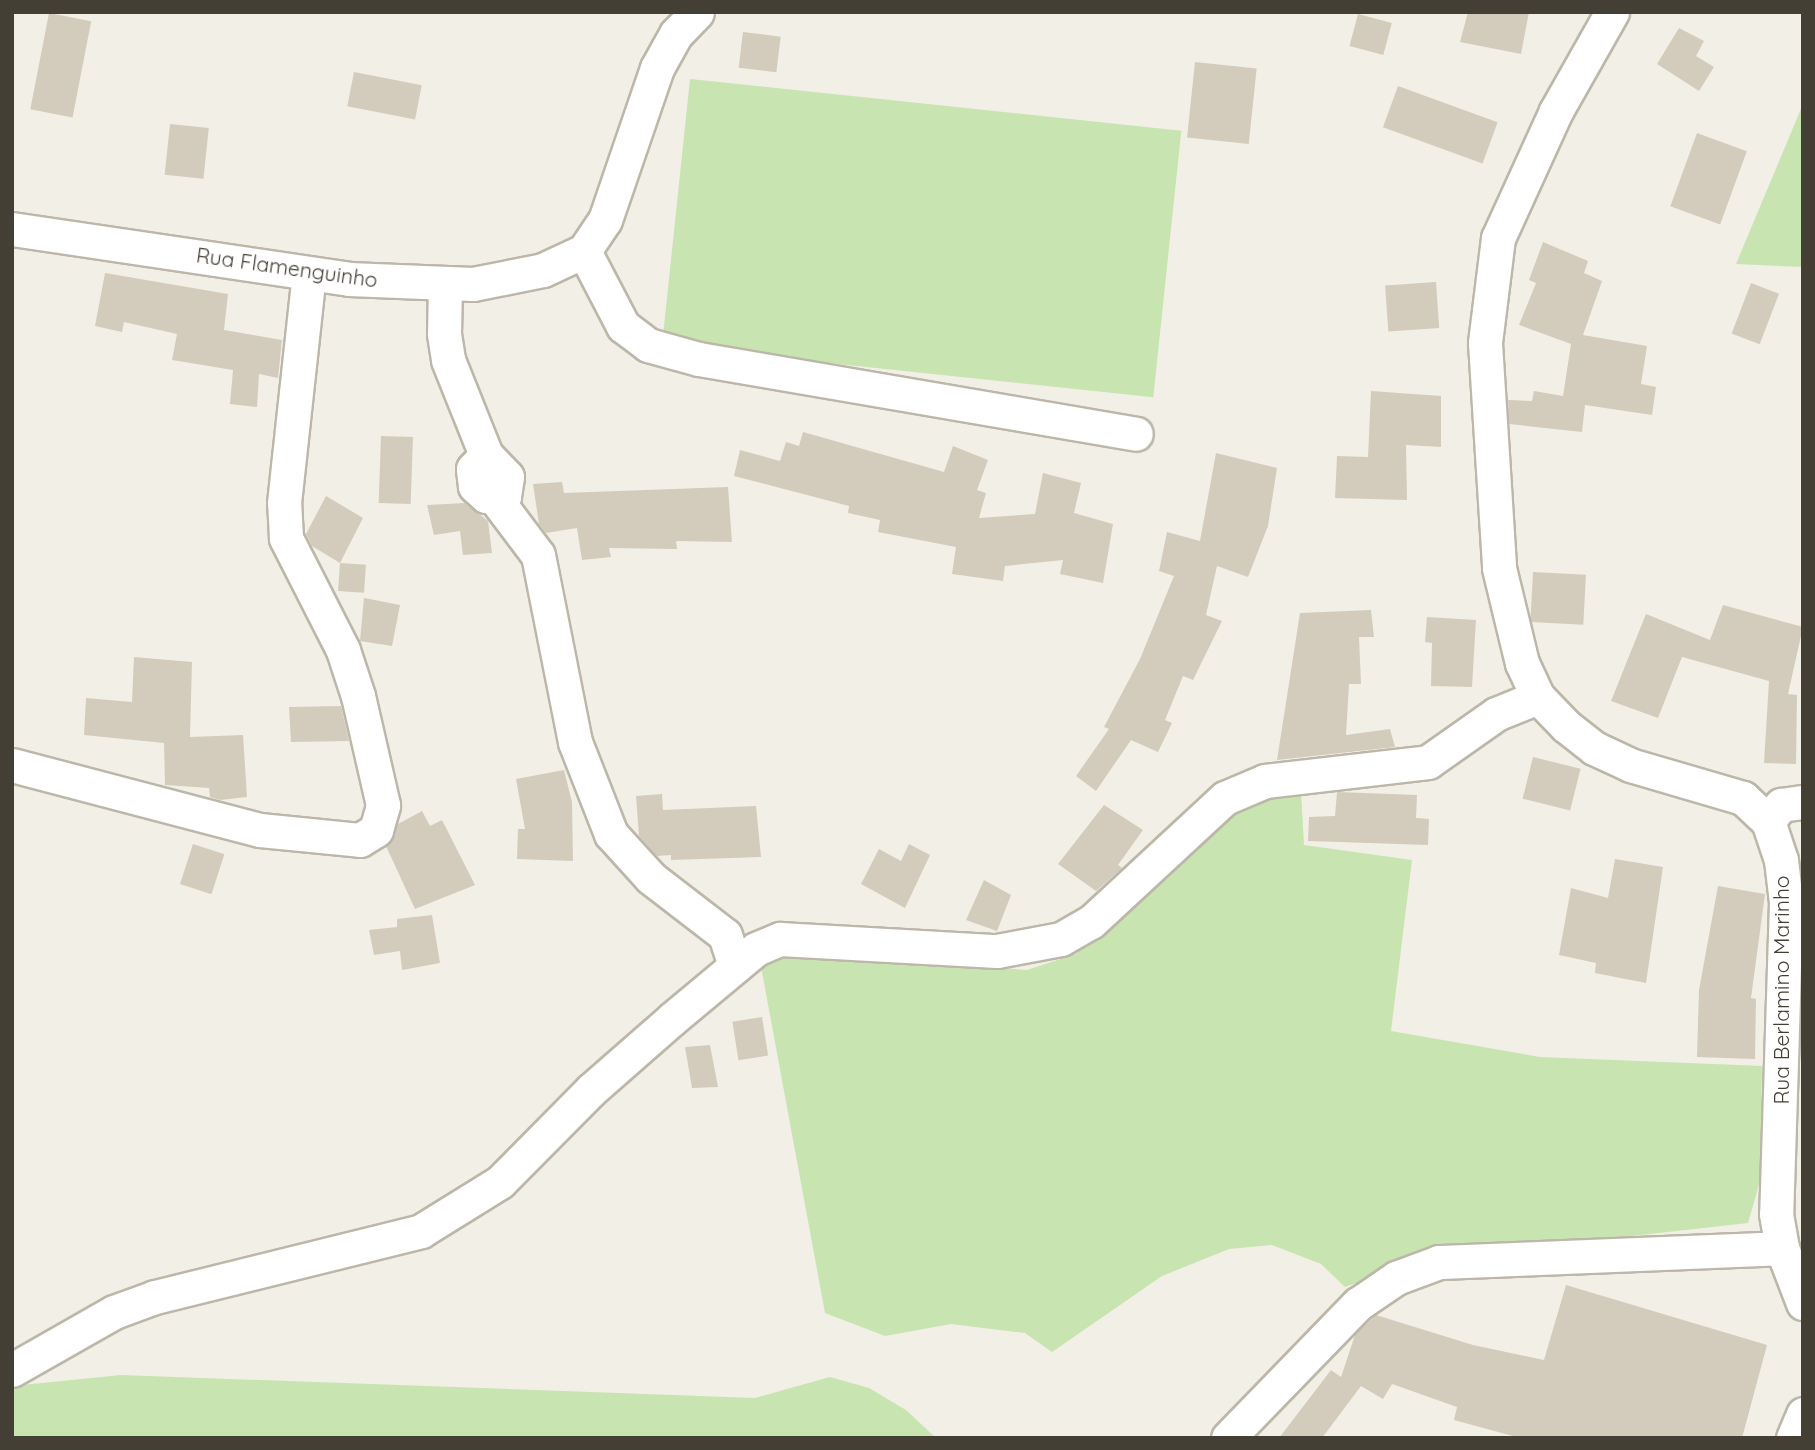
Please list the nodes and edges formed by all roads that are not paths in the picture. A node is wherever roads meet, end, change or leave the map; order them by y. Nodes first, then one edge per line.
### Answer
1 (697, 12) edge
2 (1612, 12) edge
3 (12, 229) edge
4 (584, 251) junction
5 (309, 273) junction
6 (445, 283) junction
7 (1136, 434) dead end
8 (1538, 697) junction
9 (12, 765) edge
10 (1803, 802) edge
11 (1768, 821) junction
12 (735, 966) junction
13 (1791, 1117) edge
14 (1782, 1248) junction
15 (1803, 1303) edge
16 (12, 1370) edge
17 (1803, 1414) edge
18 (1228, 1438) edge
19 (1793, 1438) edge

1 - 4 street
2 - 8 street, Rua Berlamino Marinho
3 - 5 street, Rua Flamenguinho
4 - 6 street, Rua Flamenguinho
4 - 7 street
5 - 6 street, Rua Flamenguinho
5 - 9 street
6 - 12 street
8 - 11 street, Rua Berlamino Marinho
8 - 12 street
10 - 11 street
11 - 13 street, Rua Berlamino Marinho
12 - 16 street
13 - 14 street, Rua Berlamino Marinho
14 - 15 street, Rua Berlamino Marinho
14 - 18 street
17 - 19 street

